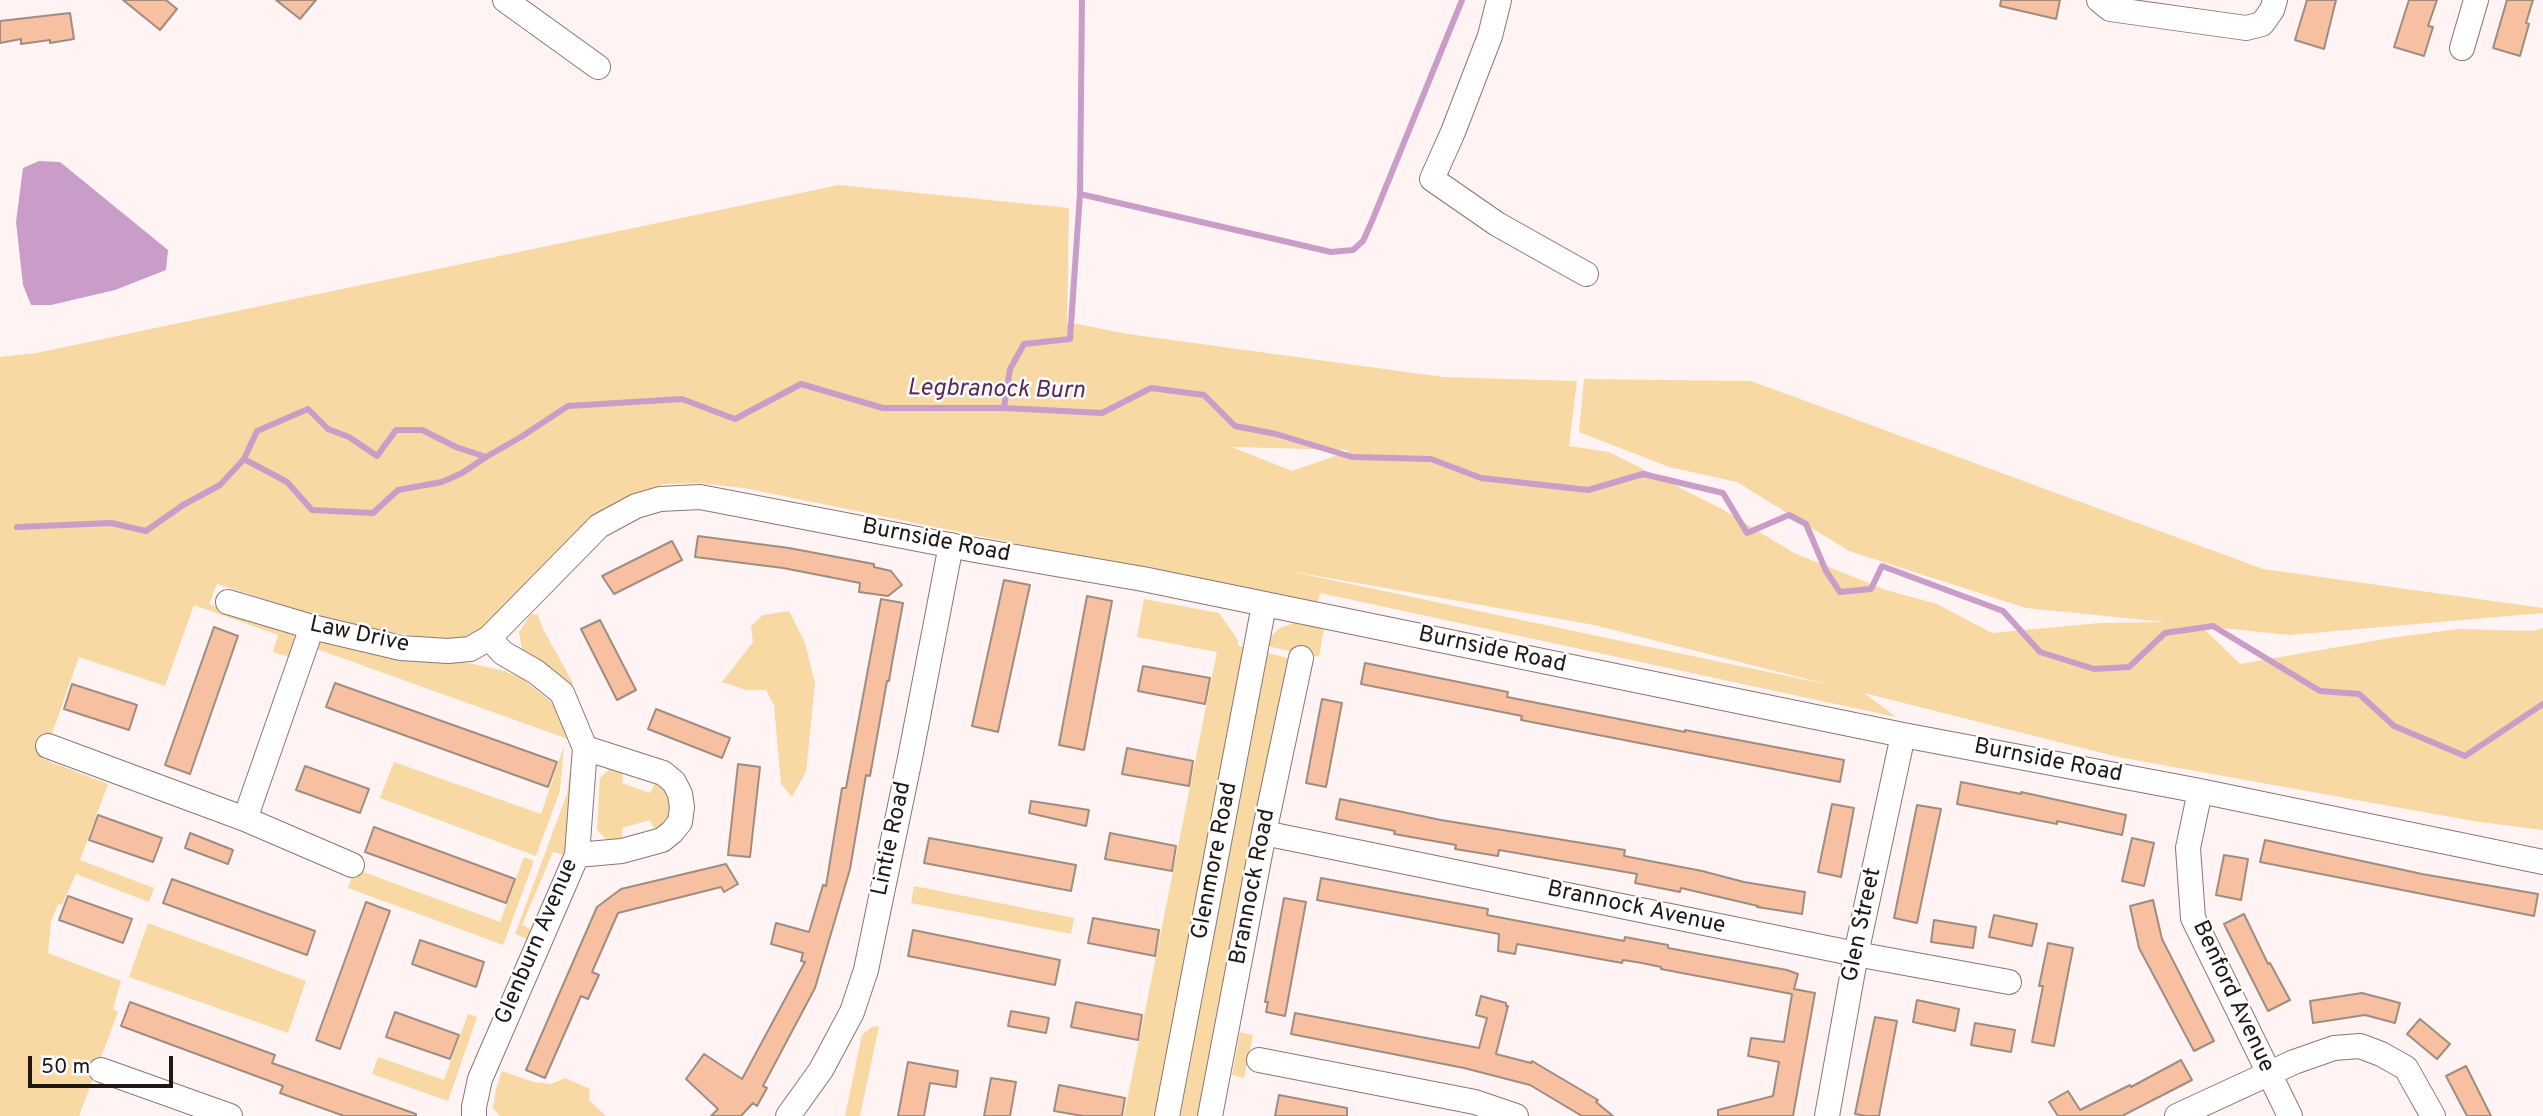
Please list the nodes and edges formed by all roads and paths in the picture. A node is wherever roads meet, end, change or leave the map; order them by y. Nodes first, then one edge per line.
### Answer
1 (505, 0) edge
2 (1499, 0) edge
3 (2099, 0) edge
4 (2274, 0) edge
5 (2476, 0) edge
6 (2462, 48) dead end
7 (598, 67) dead end
8 (1586, 274) dead end
9 (951, 545) junction
10 (228, 602) dead end
11 (1264, 605) junction
12 (312, 627) junction
13 (489, 638) junction
14 (1301, 658) dead end
15 (1903, 735) junction
16 (48, 746) dead end
17 (585, 748) junction
18 (2200, 791) junction
19 (245, 820) junction
20 (1264, 833) junction
21 (577, 855) junction
22 (2543, 862) edge
23 (352, 865) dead end
24 (1856, 954) junction
25 (2009, 982) dead end
26 (1259, 1060) dead end
27 (101, 1070) dead end
28 (2269, 1075) junction
29 (230, 1116) edge
30 (474, 1116) edge
31 (788, 1116) edge
32 (1167, 1116) edge
33 (1210, 1116) edge
34 (1516, 1116) edge
35 (1827, 1116) edge
36 (2177, 1116) edge
37 (2290, 1116) edge
38 (2433, 1116) edge

1 - 7 street
2 - 8 street
3 - 4 street
5 - 6 street
9 - 11 street, Burnside Road
9 - 13 street, Burnside Road
9 - 31 street, Lintie Road
10 - 12 street, Law Drive
11 - 15 street, Burnside Road
11 - 32 street, Glenmore Road
12 - 13 street, Law Drive
12 - 19 street
13 - 17 street, Glenburn Avenue
14 - 20 street, Brannock Road
15 - 18 street, Burnside Road
15 - 24 street, Glen Street
16 - 19 street
17 - 21 street, Glenburn Avenue
17 - 21 street
18 - 22 street, Burnside Road
18 - 28 street, Benford Avenue
19 - 23 street
20 - 24 street, Brannock Avenue
20 - 33 street, Brannock Road
21 - 30 street, Glenburn Avenue
24 - 25 street, Brannock Avenue
24 - 35 street, Glen Street
26 - 34 street
27 - 29 street
28 - 36 street
28 - 37 street, Benford Avenue
28 - 38 street

